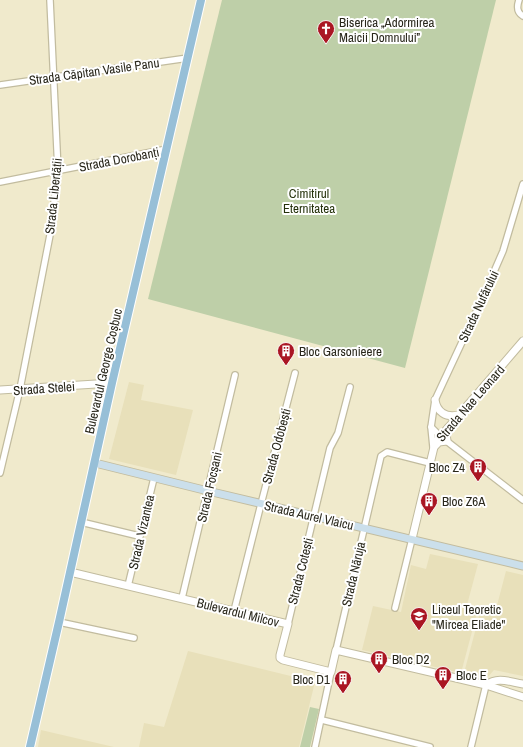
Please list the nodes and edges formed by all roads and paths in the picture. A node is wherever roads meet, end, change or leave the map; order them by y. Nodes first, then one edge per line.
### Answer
1 (50, 0) edge
2 (201, 0) edge
3 (519, 0) edge
4 (523, 16) edge
5 (188, 58) junction
6 (54, 77) junction
7 (0, 85) edge
8 (167, 150) junction
9 (58, 171) junction
10 (0, 182) edge
11 (523, 184) edge
12 (523, 341) edge
13 (295, 374) dead end
14 (234, 375) dead end
15 (112, 383) junction
16 (350, 387) dead end
17 (20, 389) junction
18 (0, 390) edge
19 (435, 400) junction
20 (458, 415) junction
21 (431, 427) junction
22 (448, 427) junction
23 (440, 436) junction
24 (447, 441) junction
25 (433, 447) junction
26 (95, 463) junction
27 (430, 463) junction
28 (0, 473) edge
29 (154, 478) junction
30 (208, 491) junction
31 (523, 500) edge
32 (261, 504) junction
33 (314, 516) junction
34 (81, 522) junction
35 (363, 528) junction
36 (139, 536) junction
37 (412, 539) junction
38 (523, 566) edge
39 (70, 572) junction
40 (128, 586) junction
41 (182, 598) junction
42 (395, 608) dead end
43 (234, 611) junction
44 (59, 622) junction
45 (288, 624) junction
46 (134, 638) dead end
47 (336, 650) junction
48 (331, 672) junction
49 (523, 684) edge
50 (486, 685) junction
51 (523, 697) edge
52 (322, 720) junction
53 (30, 747) edge
54 (315, 747) edge
55 (430, 747) edge
56 (471, 747) edge

1 - 6 street, Strada Libertății
2 - 5 main road, Bulevardul George Coșbuc
3 - 4 street
5 - 6 street, Strada Căpitan Vasile Panu
5 - 8 main road, Bulevardul George Coșbuc
6 - 7 street, Strada Căpitan Vasile Panu
6 - 9 street, Strada Libertății
8 - 9 street, Strada Dorobanți
8 - 15 main road, Bulevardul George Coșbuc
9 - 10 street, Strada Dorobanți
9 - 17 street, Strada Libertății
11 - 19 street, Strada Nufărului
12 - 20 street, Strada Nae Leonard
13 - 32 street, Strada Odobești
14 - 30 street, Strada Focșani
15 - 17 street, Strada Stelei
15 - 26 main road, Bulevardul George Coșbuc
16 - 33 street, Strada Cotești
17 - 18 street, Strada Stelei
17 - 28 street, Strada Libertății
19 - 20 street
19 - 21 street, Strada Nufărului
20 - 22 street, Strada Nae Leonard
21 - 23 street
21 - 25 street, Strada Nufărului
22 - 23 street, Strada Nae Leonard
22 - 24 street
23 - 24 street
23 - 25 street, Strada Nae Leonard
24 - 25 street
24 - 31 street
25 - 27 street, Strada Nae Leonard
26 - 29 main road, Strada Aurel Vlaicu
26 - 34 main road, Bulevardul George Coșbuc
27 - 35 street, Strada Năruja
27 - 37 street, Strada Nae Leonard
29 - 30 main road, Strada Aurel Vlaicu
29 - 36 street, Strada Vizantea
30 - 32 main road, Strada Aurel Vlaicu
30 - 41 street, Strada Focșani
32 - 33 main road, Strada Aurel Vlaicu
32 - 43 street, Strada Odobești
33 - 35 main road, Strada Aurel Vlaicu
33 - 45 street, Strada Cotești
34 - 36 street
34 - 39 main road, Bulevardul George Coșbuc
35 - 37 main road, Strada Aurel Vlaicu
35 - 47 street, Strada Năruja
36 - 40 street, Strada Vizantea
37 - 38 main road, Strada Aurel Vlaicu
37 - 42 street
39 - 40 street, Bulevardul Milcov
39 - 44 main road, Bulevardul George Coșbuc
40 - 41 street, Bulevardul Milcov
41 - 43 street, Bulevardul Milcov
43 - 45 street, Bulevardul Milcov
44 - 46 street
44 - 53 main road, Bulevardul George Coșbuc
45 - 48 street, Bulevardul Milcov
47 - 48 street
47 - 50 street
48 - 52 street
49 - 50 street
50 - 51 street
50 - 56 street
52 - 54 street
52 - 55 street

